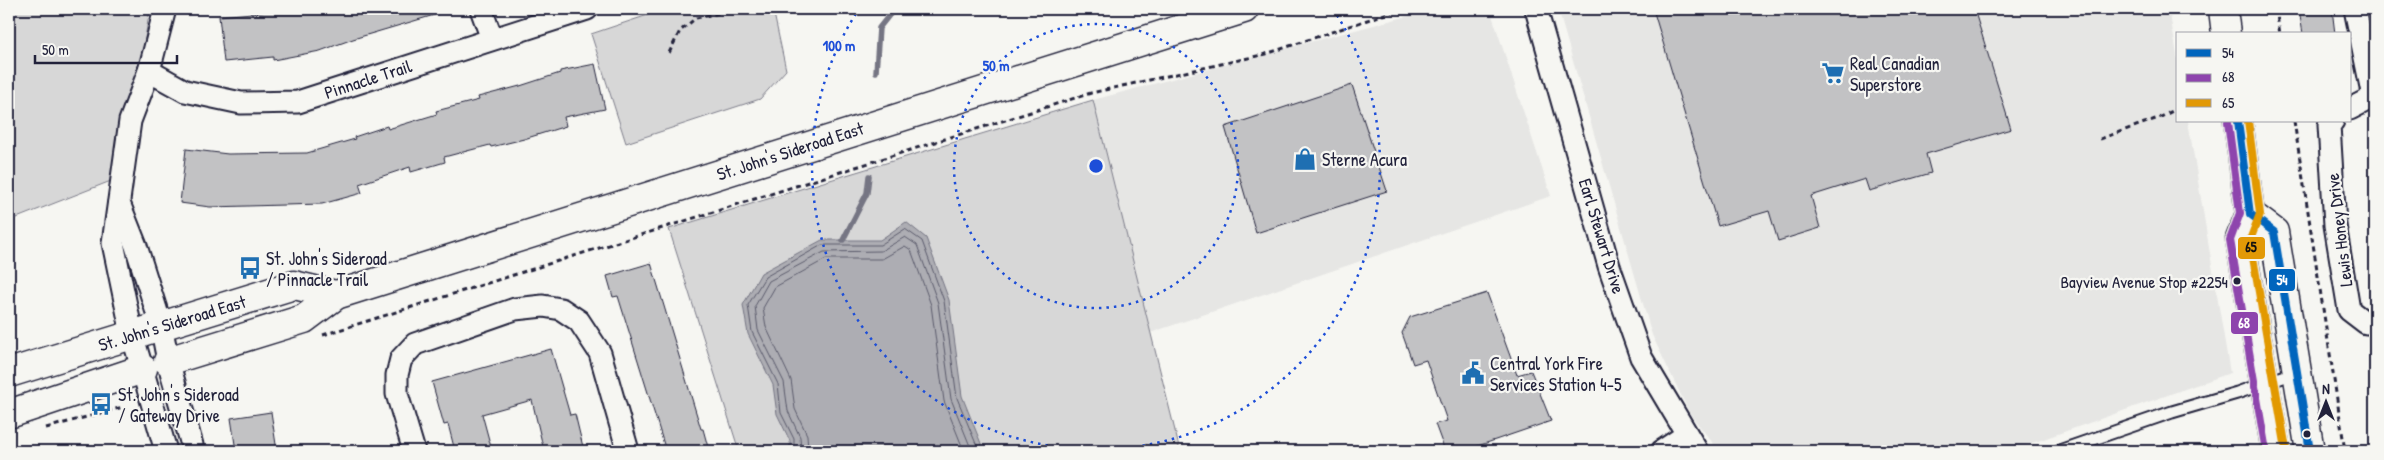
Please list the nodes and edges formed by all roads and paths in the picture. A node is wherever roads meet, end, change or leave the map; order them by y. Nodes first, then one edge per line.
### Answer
1 (165, 9) edge
2 (481, 9) edge
3 (587, 9) edge
4 (738, 9) edge
5 (1244, 9) edge
6 (1400, 9) edge
7 (1536, 9) edge
8 (2223, 9) edge
9 (2276, 9) edge
10 (2355, 9) edge
11 (2226, 32) edge
12 (2280, 32) edge
13 (492, 39) junction
14 (669, 52) dead end
15 (149, 70) junction
16 (2374, 97) edge
17 (2352, 108) edge
18 (2176, 109) edge
19 (2238, 122) edge
20 (2294, 122) edge
21 (2332, 122) edge
22 (2100, 139) dead end
23 (118, 201) junction
24 (2250, 214) junction
25 (336, 295) junction
26 (2375, 322) edge
27 (161, 325) junction
28 (132, 334) junction
29 (322, 335) dead end
30 (156, 365) junction
31 (2298, 372) junction
32 (9, 373) edge
33 (2264, 382) junction
34 (123, 407) dead end
35 (9, 412) edge
36 (37, 430) dead end
37 (1691, 443) edge
38 (166, 451) edge
39 (191, 451) edge
40 (414, 451) edge
41 (628, 451) edge
42 (1662, 451) edge
43 (2059, 451) edge
44 (2276, 451) edge
45 (2310, 451) edge
46 (2345, 451) edge

1 - 15 street
2 - 13 street
3 - 13 street, Pinnacle Trail
4 - 14 path
5 - 25 main road, St. John's Sideroad East
6 - 29 path
7 - 37 street, Earl Stewart Drive
8 - 11 main road
9 - 12 path
10 - 16 street
13 - 15 street, Pinnacle Trail
15 - 23 street
16 - 17 street
18 - 22 path
19 - 24 main road
20 - 46 path
21 - 26 street, Lewis Honey Drive
23 - 27 street
23 - 28 street
24 - 31 main road
24 - 33 main road
25 - 27 main road, St. John's Sideroad East
25 - 30 main road, St. John's Sideroad East
27 - 28 main road, St. John's Sideroad East
27 - 30 street
28 - 30 street
28 - 32 main road, St. John's Sideroad East
30 - 35 main road, St. John's Sideroad East
30 - 38 street
30 - 39 street
31 - 33 lane
31 - 45 main road
33 - 43 lane
33 - 44 main road
34 - 36 path
37 - 42 street
40 - 41 street

